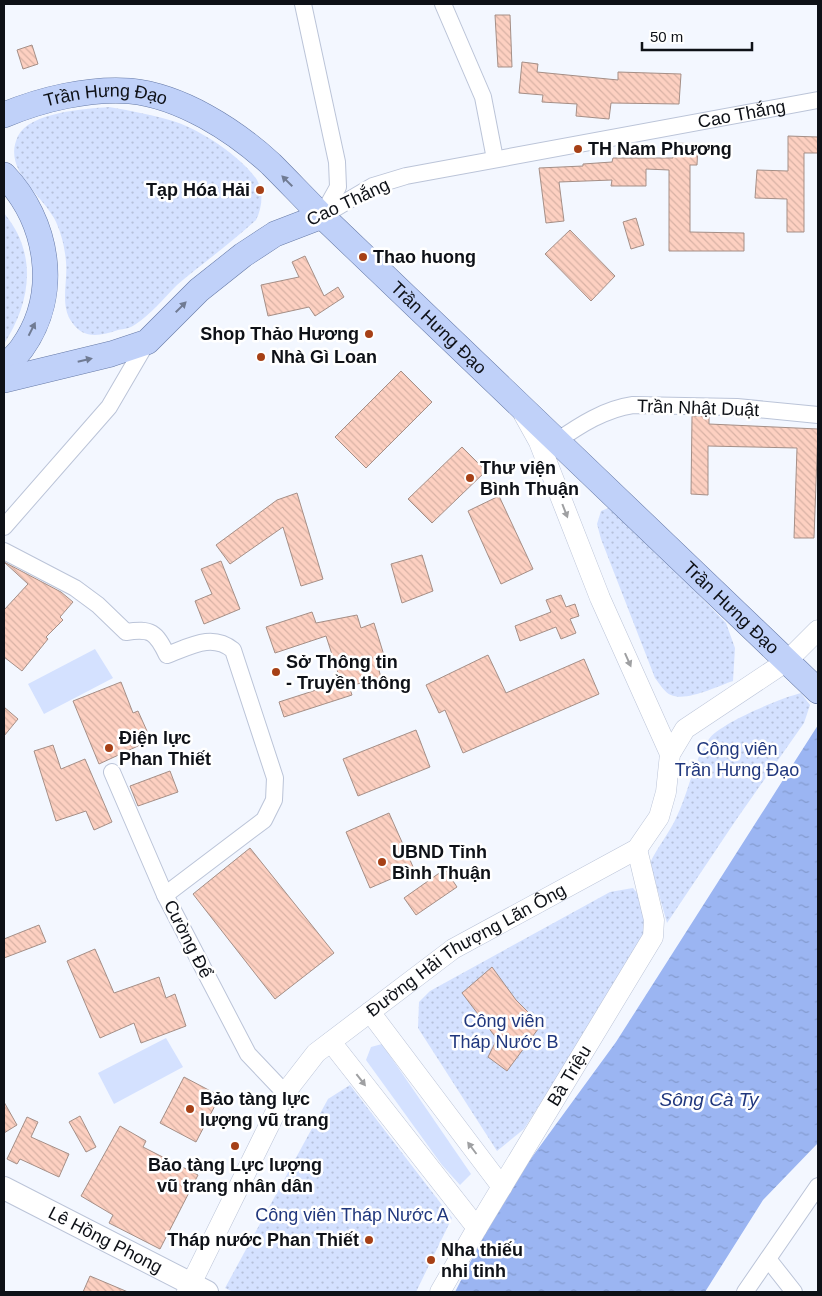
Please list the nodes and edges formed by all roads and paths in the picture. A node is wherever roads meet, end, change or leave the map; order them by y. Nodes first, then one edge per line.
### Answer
1 (303, 4) edge
2 (443, 4) edge
3 (818, 100) edge
4 (4, 115) edge
5 (494, 159) junction
6 (4, 175) edge
7 (322, 216) junction
8 (147, 342) junction
9 (4, 368) edge
10 (4, 380) edge
11 (517, 402) junction
12 (818, 415) edge
13 (557, 441) junction
14 (4, 526) edge
15 (4, 552) edge
16 (818, 630) edge
17 (787, 661) junction
18 (818, 691) edge
19 (670, 754) junction
20 (112, 772) dead end
21 (637, 849) junction
22 (166, 895) junction
23 (370, 1012) junction
24 (331, 1042) junction
25 (285, 1093) junction
26 (818, 1186) edge
27 (502, 1187) junction
28 (4, 1188) edge
29 (477, 1228) junction
30 (768, 1259) junction
31 (195, 1289) edge
32 (440, 1292) edge
33 (745, 1292) edge
34 (794, 1292) edge

1 - 7 street
2 - 5 street
3 - 5 street, Cao Thắng
7 -> 4 main road, Trần Hưng Đạo
5 - 7 street, Cao Thắng
9 -> 6 main road
8 -> 7 main road, Cao Thắng
7 - 11 main road, Trần Hưng Đạo
10 -> 8 main road
8 - 14 street, Cao Thắng
11 - 13 main road, Trần Hưng Đạo
11 -> 19 street
12 - 13 street, Trần Nhật Duật
13 - 17 main road, Trần Hưng Đạo
15 - 22 street
16 - 17 street, Đường Hải Thượng Lãn Ông
17 - 18 main road, Trần Hưng Đạo
17 - 19 street, Đường Hải Thượng Lãn Ông
19 - 21 street, Đường Hải Thượng Lãn Ông
20 - 22 street, Cường Để
21 - 23 street, Đường Hải Thượng Lãn Ông
21 - 27 street, Bà Triệu
22 - 25 street, Cường Để
23 - 24 street, Đường Hải Thượng Lãn Ông
27 -> 23 street
24 - 25 street, Đường Hải Thượng Lãn Ông
24 -> 29 street
25 - 31 street, Đường Hải Thượng Lãn Ông
26 - 30 street
27 - 29 street, Bà Triệu
28 - 31 main road, Lê Hồng Phong
29 - 32 street, Bà Triệu
30 - 33 street
30 - 34 street

